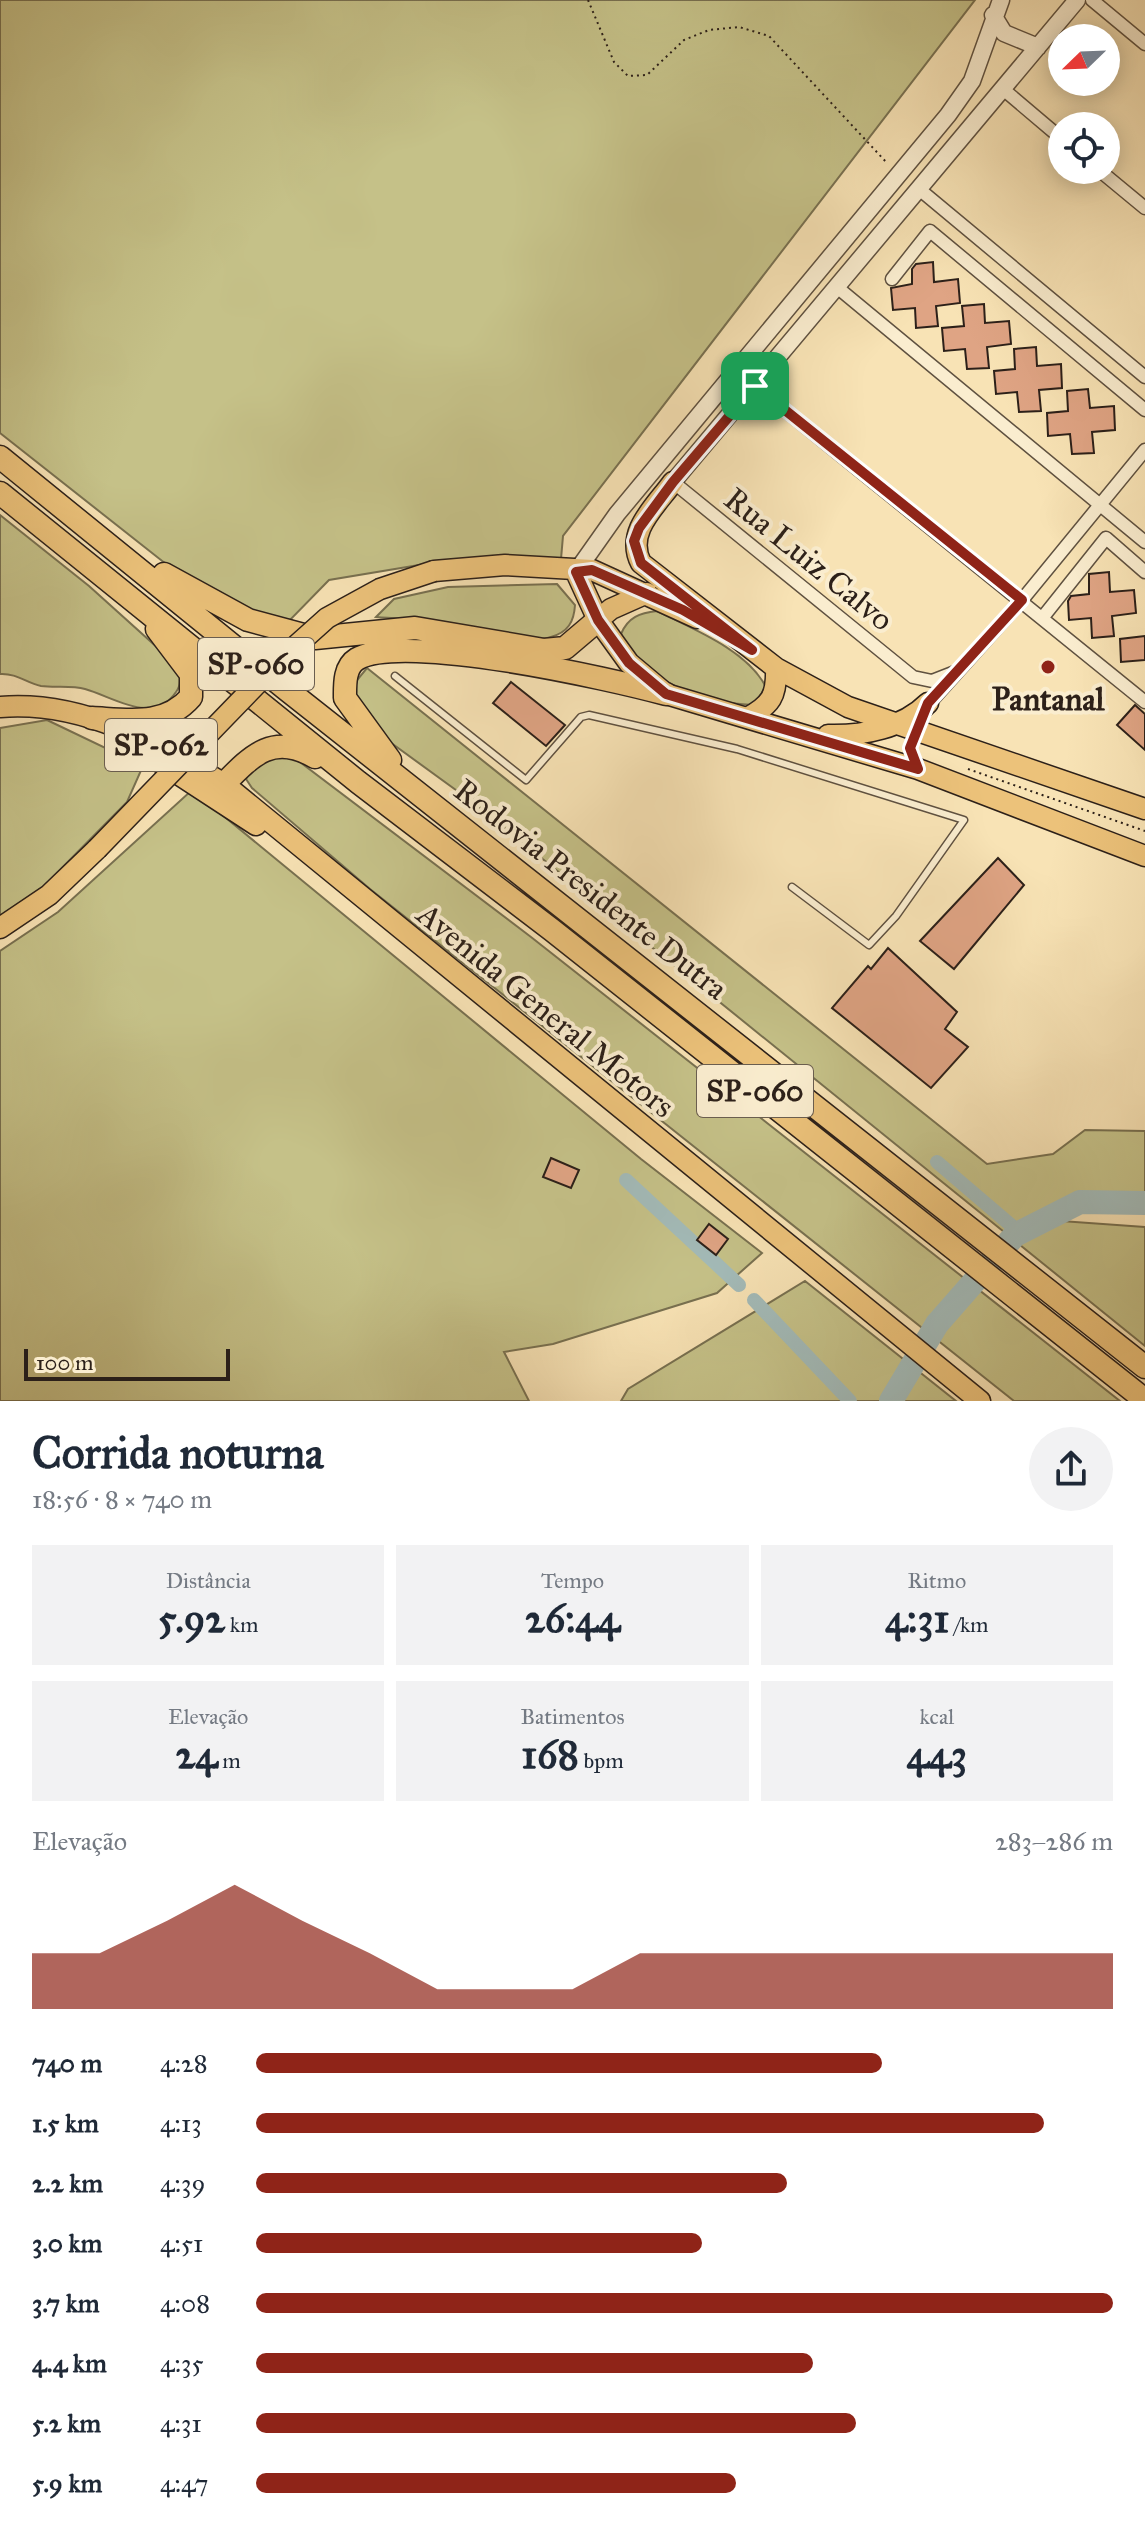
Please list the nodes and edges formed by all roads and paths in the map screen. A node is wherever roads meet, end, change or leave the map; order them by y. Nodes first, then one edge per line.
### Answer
1 (588, 0) edge
2 (1077, 0) edge
3 (1092, 0) edge
4 (997, 8) edge
5 (1145, 44) edge
6 (1038, 47) junction
7 (1003, 89) junction
8 (1048, 127) edge
9 (899, 176) junction
10 (1116, 184) edge
11 (919, 189) junction
12 (1145, 208) edge
13 (892, 279) dead end
14 (838, 288) junction
15 (1145, 377) edge
16 (755, 386) junction
17 (1145, 410) edge
18 (1145, 450) edge
19 (0, 457) edge
20 (673, 482) junction
21 (0, 493) edge
22 (1100, 505) junction
23 (105, 539) junction
24 (1145, 542) edge
25 (576, 572) junction
26 (1145, 572) edge
27 (647, 593) junction
28 (135, 599) junction
29 (1022, 600) junction
30 (1043, 617) junction
31 (598, 620) junction
32 (752, 650) junction
33 (776, 668) junction
34 (960, 670) junction
35 (395, 676) dead end
36 (666, 694) junction
37 (1145, 702) edge
38 (928, 703) junction
39 (0, 707) edge
40 (92, 718) junction
41 (747, 718) junction
42 (886, 722) junction
43 (915, 732) junction
44 (812, 735) junction
45 (918, 769) junction
46 (969, 769) dead end
47 (358, 782) junction
48 (193, 784) junction
49 (224, 784) junction
50 (410, 786) junction
51 (1145, 809) edge
52 (1145, 831) edge
53 (1145, 856) edge
54 (331, 874) junction
55 (792, 887) dead end
56 (0, 928) edge
57 (1145, 1367) edge
58 (1145, 1400) edge
59 (980, 1401) edge

1 - 9 path
2 - 6 street
3 - 5 street
4 - 6 street
4 - 9 street
6 - 7 street
7 - 8 street
7 - 11 street
9 - 25 street
10 - 12 street
11 - 14 street
11 - 15 street
13 - 17 street
14 - 16 street
14 - 22 street
16 - 20 street
16 - 29 street
18 - 22 street
19 - 23 highway, Rodovia Presidente Dutra / SP-060
20 - 32 main road
20 - 34 street, Rua Luiz Calvo
21 - 28 highway, Rodovia Presidente Dutra / SP-060
22 - 24 street
22 - 29 street
23 - 31 highway
23 - 50 highway, Rodovia Presidente Dutra / SP-060
25 - 27 main road
25 - 31 main road
25 - 56 main road, bridge
26 - 30 street
27 - 31 main road
27 - 32 main road
28 - 40 highway
28 - 47 highway, Rodovia Presidente Dutra / SP-060
29 - 30 street
29 - 34 street
30 - 37 street
31 - 36 main road
32 - 33 main road
33 - 41 main road
33 - 42 main road
34 - 38 street
35 - 55 lane
36 - 41 main road
36 - 50 highway
38 - 42 main road
38 - 43 street
39 - 40 main road, SP-062
40 - 48 main road
40 - 49 main road, SP-062
41 - 44 main road
42 - 43 main road
42 - 44 main road
43 - 45 main road
43 - 51 main road
44 - 45 main road
45 - 53 main road
46 - 52 path
47 - 49 highway
47 - 58 highway, Rodovia Presidente Dutra / SP-060
48 - 49 main road
48 - 54 main road
49 - 54 main road, Avenida General Motors
50 - 57 highway, Rodovia Presidente Dutra / SP-060
54 - 59 main road, Avenida General Motors

